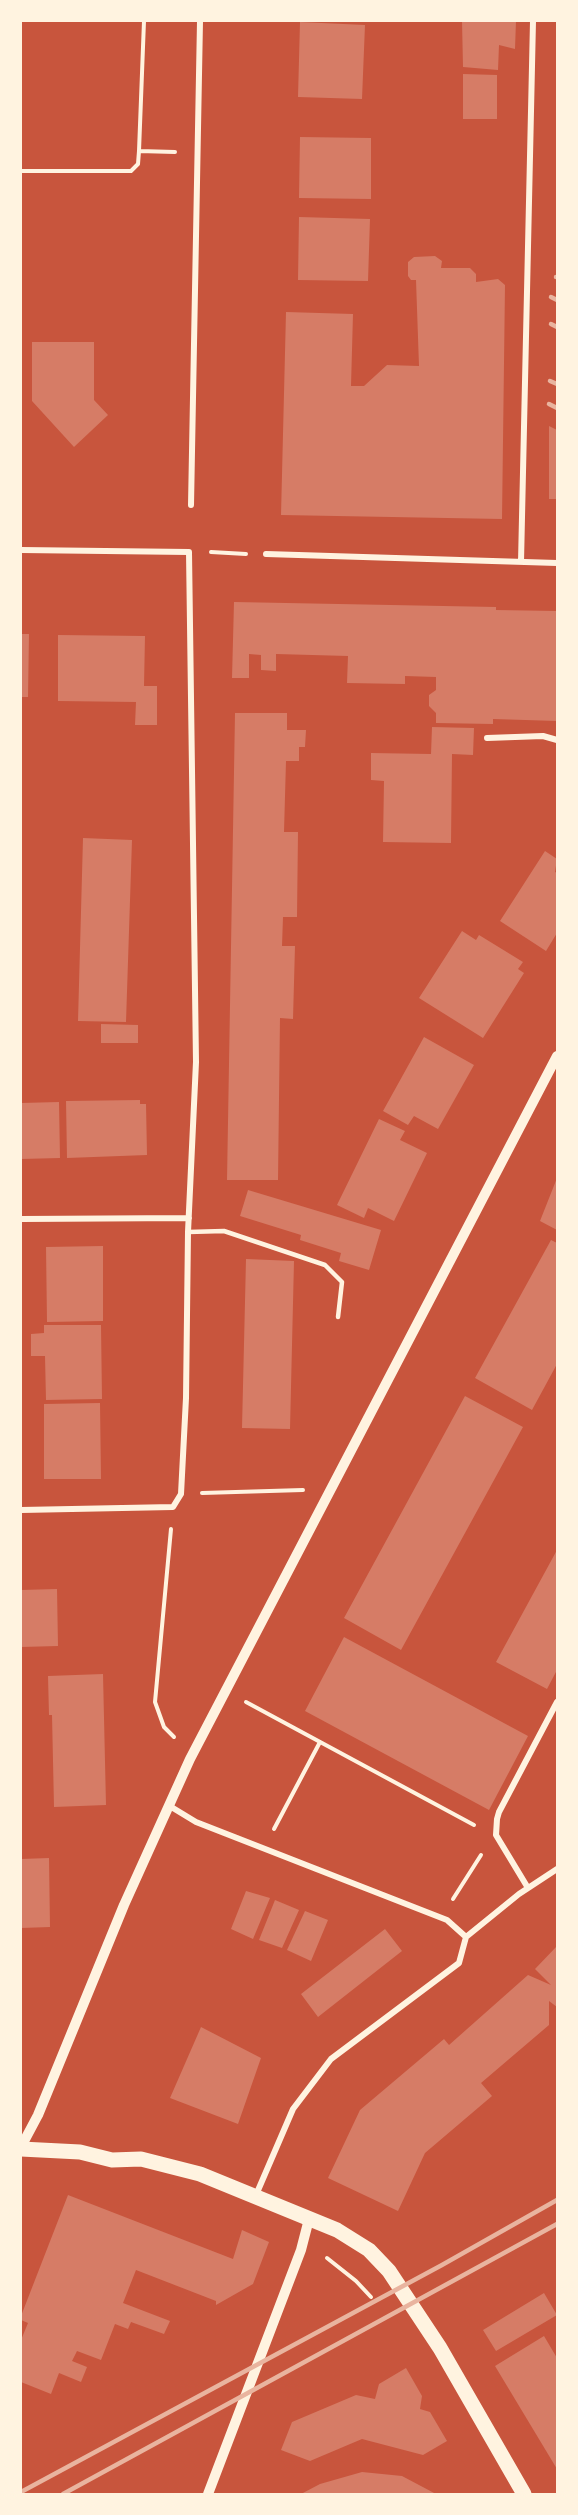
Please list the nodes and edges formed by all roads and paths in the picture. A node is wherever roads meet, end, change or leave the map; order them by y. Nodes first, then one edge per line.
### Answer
1 (144, 21) edge
2 (200, 21) edge
3 (533, 21) edge
4 (139, 152) junction
5 (182, 152) dead end
6 (21, 171) edge
7 (191, 505) dead end
8 (21, 550) edge
9 (266, 554) dead end
10 (521, 562) junction
11 (557, 563) edge
12 (487, 738) dead end
13 (557, 740) edge
14 (557, 1056) edge
15 (189, 1218) junction
16 (21, 1219) edge
17 (188, 1232) junction
18 (338, 1317) dead end
19 (313, 1490) dead end
20 (201, 1493) dead end
21 (21, 1510) edge
22 (171, 1526) dead end
23 (242, 1701) dead end
24 (557, 1702) edge
25 (164, 1727) dead end
26 (320, 1742) junction
27 (168, 1805) junction
28 (496, 1835) junction
29 (262, 1849) junction
30 (557, 1869) edge
31 (528, 1888) junction
32 (443, 1918) junction
33 (466, 1937) junction
34 (21, 2148) edge
35 (256, 2196) junction
36 (309, 2219) junction
37 (303, 2242) junction
38 (376, 2303) dead end
39 (208, 2494) edge
40 (524, 2494) edge

1 - 4 path
2 - 7 street
3 - 10 street
4 - 5 path
4 - 6 path
8 - 15 street
9 - 10 street
10 - 11 street
12 - 13 street
14 - 27 street
15 - 16 street
15 - 17 street
17 - 18 lane
17 - 21 street
19 - 20 path
22 - 25 path
23 - 26 path
24 - 28 street
26 - 28 path
26 - 29 path
27 - 29 street
27 - 34 street
28 - 31 street
28 - 32 path
29 - 32 street
30 - 31 street
31 - 33 street
32 - 33 street
33 - 35 street
34 - 35 main road
35 - 36 main road
36 - 37 street
36 - 40 main road
37 - 38 path
37 - 39 street

